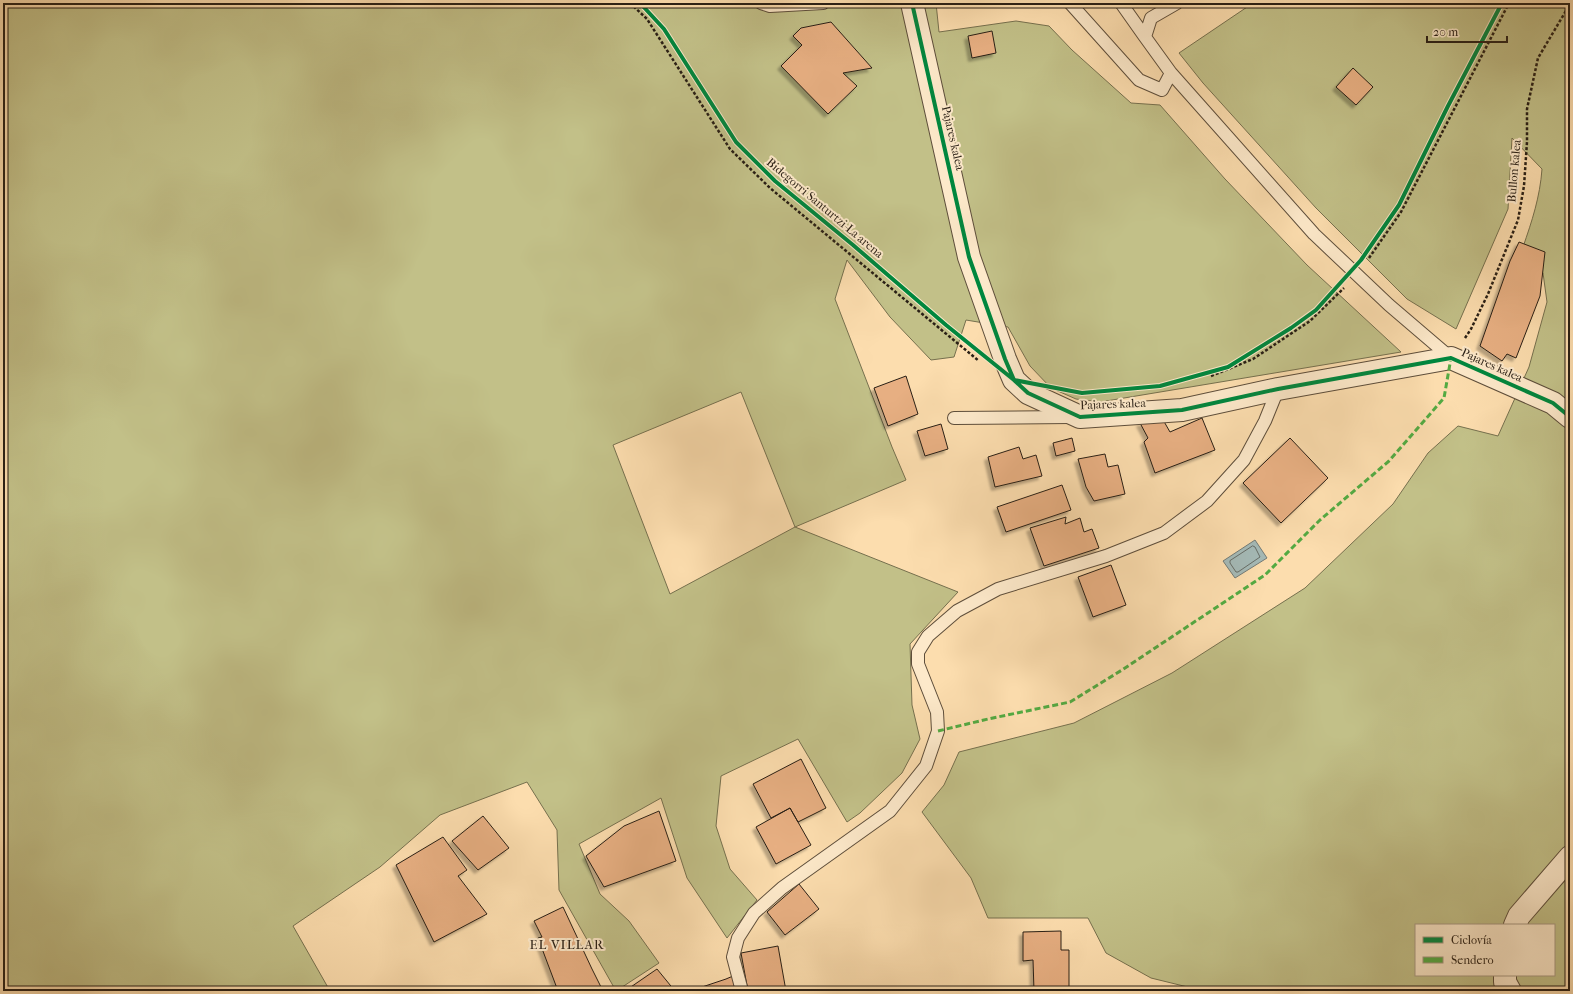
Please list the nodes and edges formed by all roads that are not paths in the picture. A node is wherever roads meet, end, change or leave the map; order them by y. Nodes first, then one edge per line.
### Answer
1 (761, 3) edge
2 (824, 3) edge
3 (912, 3) edge
4 (1070, 3) edge
5 (1121, 3) edge
6 (1177, 3) edge
7 (1145, 37) junction
8 (1171, 73) junction
9 (1451, 358) junction
10 (1278, 389) junction
11 (1080, 417) junction
12 (1570, 417) edge
13 (954, 418) dead end
14 (1570, 857) edge
15 (1515, 924) edge
16 (1505, 976) edge
17 (742, 991) edge
18 (1510, 991) edge

1 - 2 lane
3 - 11 street, Pajares kalea
4 - 8 lane
5 - 7 lane
6 - 7 lane
7 - 8 lane
8 - 9 lane
9 - 10 street, Pajares kalea
9 - 12 street, Pajares kalea
10 - 11 street, Pajares kalea
10 - 17 lane
11 - 13 lane
14 - 15 street
16 - 18 street

